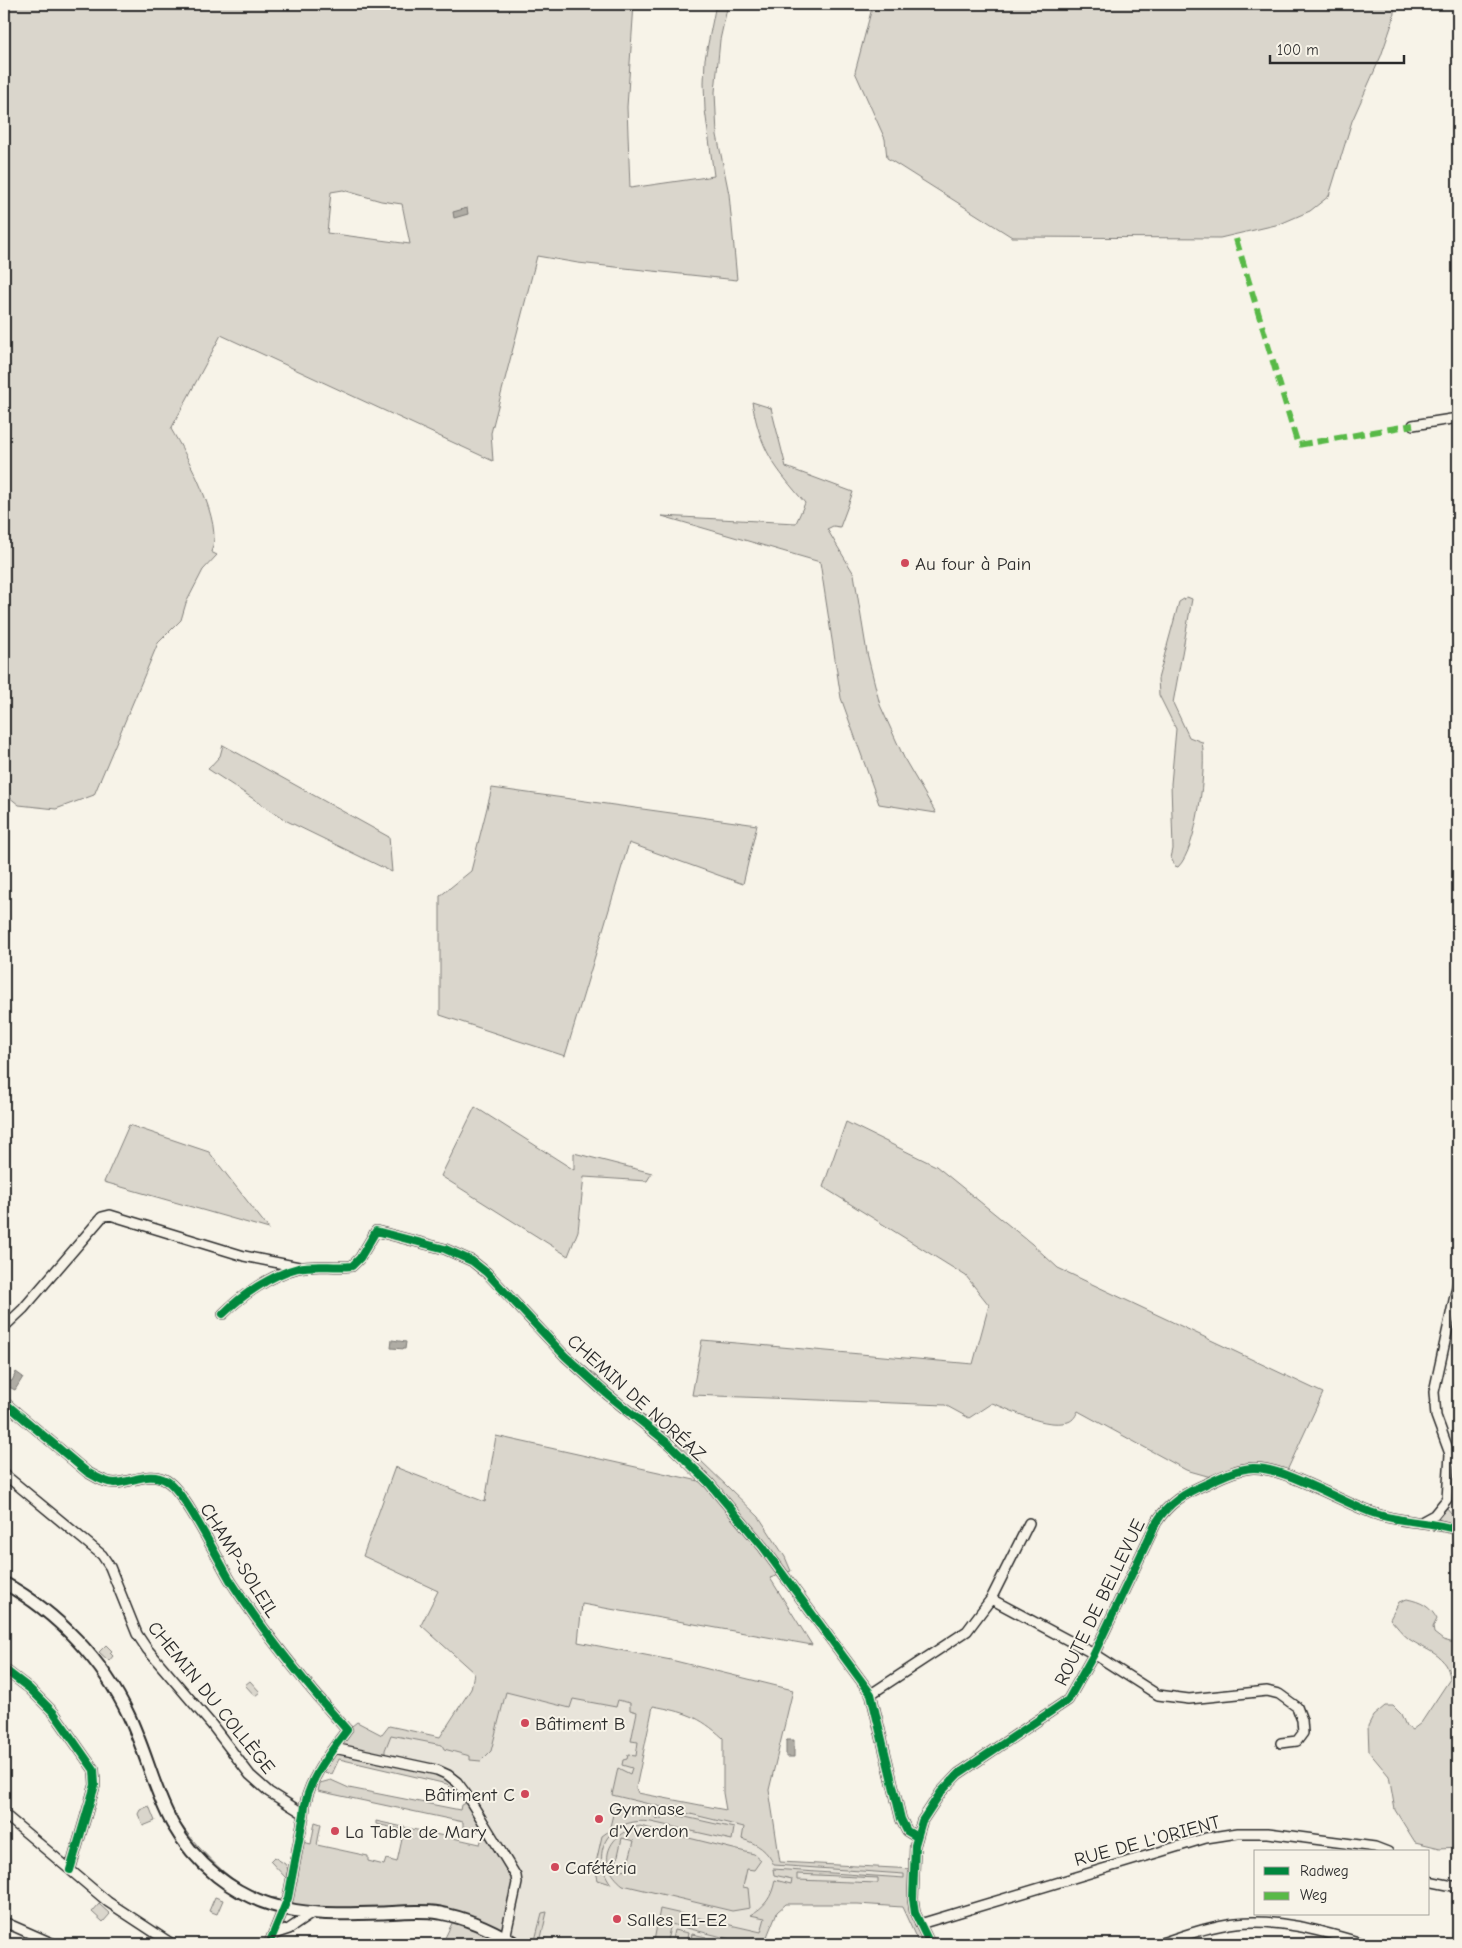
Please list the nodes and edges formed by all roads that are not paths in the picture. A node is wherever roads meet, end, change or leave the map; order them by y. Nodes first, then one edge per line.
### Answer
1 (1458, 418) edge
2 (1412, 425) dead end
3 (299, 1268) junction
4 (1458, 1282) edge
5 (223, 1314) dead end
6 (4, 1327) edge
7 (4, 1402) edge
8 (4, 1474) edge
9 (1423, 1522) junction
10 (1029, 1523) dead end
11 (1458, 1530) edge
12 (4, 1583) edge
13 (992, 1599) junction
14 (1094, 1654) junction
15 (4, 1669) edge
16 (871, 1694) junction
17 (1281, 1743) dead end
18 (334, 1748) junction
19 (4, 1814) edge
20 (304, 1814) junction
21 (917, 1837) junction
22 (1383, 1850) edge
23 (70, 1870) junction
24 (1430, 1881) edge
25 (1458, 1887) edge
26 (284, 1910) junction
27 (314, 1912) junction
28 (4, 1922) edge
29 (920, 1924) junction
30 (274, 1934) junction
31 (505, 1938) junction
32 (54, 1944) edge
33 (172, 1944) edge
34 (269, 1944) edge
35 (516, 1944) edge
36 (930, 1944) edge
37 (1158, 1944) edge
38 (1366, 1944) edge

1 - 2 street
3 - 5 street, CHEMIN DE NORÉAZ
3 - 6 street
3 - 16 street, CHEMIN DE NORÉAZ
4 - 9 street
7 - 18 street, CHAMP-SOLEIL
8 - 20 street, CHEMIN DU COLLÈGE
9 - 11 street, ROUTE DE BELLEVUE
9 - 14 street, ROUTE DE BELLEVUE
10 - 13 street
12 - 26 street
13 - 14 street
13 - 16 street
14 - 17 street
14 - 21 street, ROUTE DE BELLEVUE
15 - 23 street
16 - 21 street, CHEMIN DE NORÉAZ
18 - 20 street, CHAMP-SOLEIL
18 - 31 street
19 - 23 street
20 - 26 street
21 - 29 street, ROUTE DE BELLEVUE
22 - 29 street, RUE DE L'ORIENT
23 - 33 street
24 - 25 street
26 - 27 street
26 - 30 street
27 - 30 street
27 - 31 street
28 - 32 street
29 - 36 street, ROUTE DE BELLEVUE
30 - 34 street
31 - 35 street
37 - 38 street

